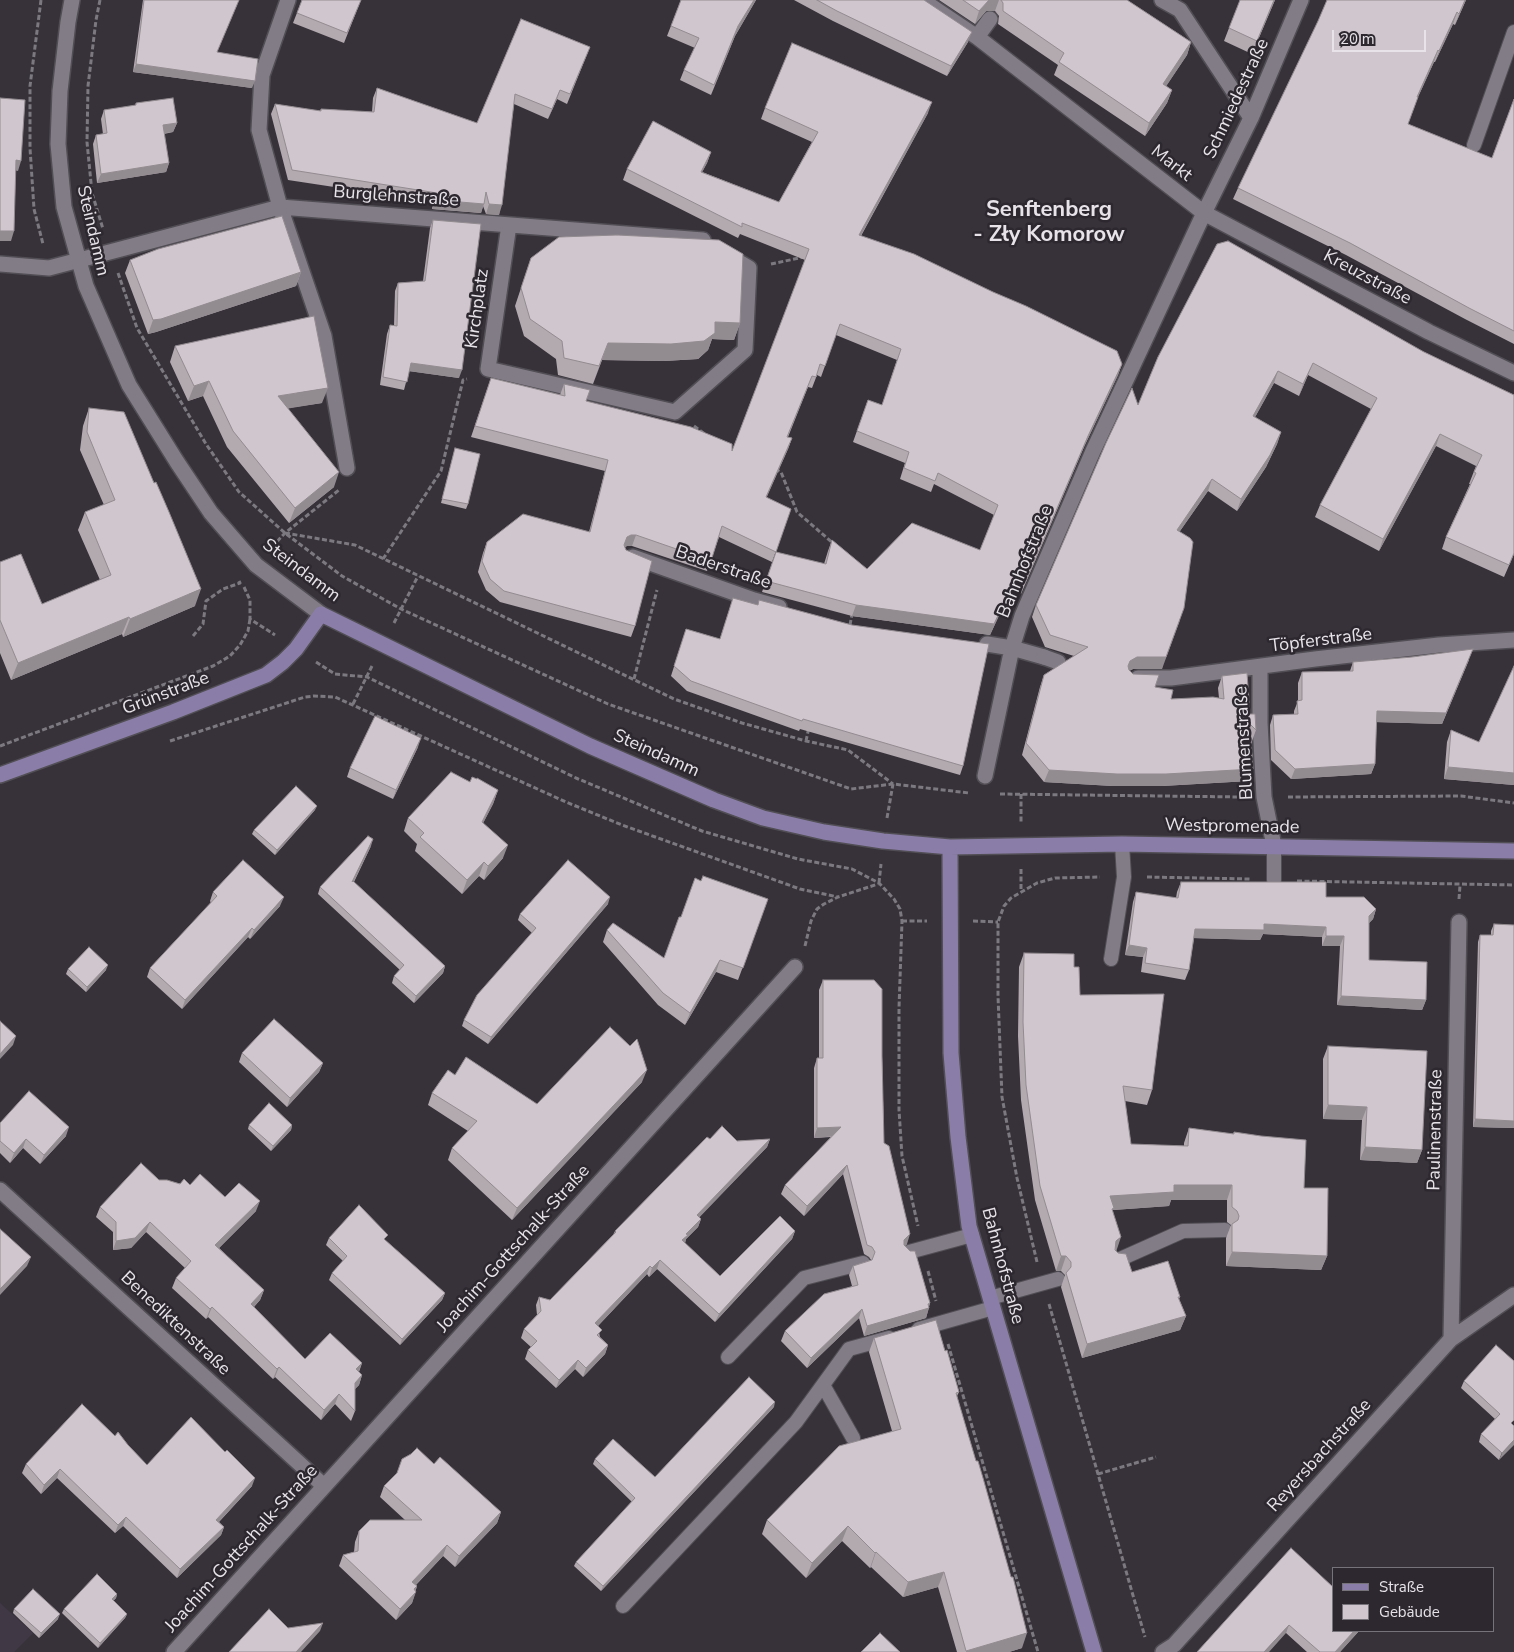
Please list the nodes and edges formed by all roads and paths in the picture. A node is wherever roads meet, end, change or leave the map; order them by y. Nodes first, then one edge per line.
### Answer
1 (72, 0) edge
2 (100, 0) edge
3 (288, 0) edge
4 (922, 0) edge
5 (1162, 0) edge
6 (1301, 0) edge
7 (990, 19) dead end
8 (1514, 32) edge
9 (977, 37) junction
10 (1251, 118) junction
11 (1474, 145) dead end
12 (280, 207) junction
13 (1204, 213) junction
14 (509, 225) junction
15 (110, 251) junction
16 (807, 257) edge
17 (77, 260) junction
18 (0, 264) edge
19 (748, 268) junction
20 (488, 369) junction
21 (1514, 373) edge
22 (675, 412) junction
23 (712, 439) edge
24 (347, 468) joint
25 (772, 468) edge
26 (285, 533) junction
27 (840, 549) edge
28 (629, 555) edge
29 (383, 559) junction
30 (663, 567) junction
31 (418, 576) junction
32 (854, 606) edge
33 (401, 610) junction
34 (790, 610) edge
35 (321, 614) junction
36 (250, 619) dead end
37 (850, 625) edge
38 (1514, 640) edge
39 (982, 644) edge
40 (1012, 648) junction
41 (1051, 660) dead end
42 (1260, 667) junction
43 (1133, 678) edge
44 (634, 679) junction
45 (353, 704) junction
46 (810, 723) edge
47 (806, 741) junction
48 (167, 742) dead end
49 (0, 746) edge
50 (0, 775) edge
51 (985, 776) dead end
52 (893, 784) junction
53 (978, 794) dead end
54 (883, 841) junction
55 (1122, 844) junction
56 (1274, 846) junction
57 (950, 847) junction
58 (1514, 850) edge
59 (1274, 880) edge
60 (879, 883) junction
61 (1021, 891) dead end
62 (838, 897) junction
63 (998, 922) dead end
64 (1459, 922) dead end
65 (1111, 959) dead end
66 (795, 967) joint
67 (0, 1190) edge
68 (1225, 1230) dead end
69 (972, 1234) junction
70 (916, 1250) junction
71 (1118, 1260) edge
72 (863, 1263) edge
73 (1058, 1279) dead end
74 (1514, 1295) edge
75 (992, 1303) junction
76 (942, 1323) junction
77 (1451, 1339) junction
78 (728, 1357) dead end
79 (823, 1385) junction
80 (853, 1438) dead end
81 (1156, 1457) dead end
82 (1098, 1474) dead end
83 (324, 1486) junction
84 (622, 1606) dead end
85 (174, 1652) edge
86 (1038, 1652) edge
87 (1094, 1652) edge
88 (1163, 1652) edge

1 - 17 street, Steindamm
2 - 15 path
3 - 12 street
4 - 9 street, Markt
5 - 10 street
6 - 10 street, Schmiedestraße
7 - 9 street
8 - 11 lane
9 - 13 street, Markt
10 - 13 street, Schmiedestraße
12 - 14 street, Burglehnstraße
12 - 15 street, Burglehnstraße
12 - 24 street
13 - 21 street, Kreuzstraße
13 - 40 street, Bahnhofstraße
14 - 19 street
14 - 20 street, Kirchplatz
15 - 17 street, Burglehnstraße
15 - 26 path
16 - 19 path
17 - 18 street, Burglehnstraße
17 - 35 street, Steindamm
19 - 22 street
20 - 22 street, Kirchplatz
20 - 29 path
22 - 23 path
24 - 26 path
25 - 27 path
26 - 29 path
26 - 33 path
28 - 30 street, Baderstraße
29 - 31 path
30 - 34 street, Baderstraße
30 - 44 path
31 - 33 path
31 - 44 path
32 - 37 path
33 - 52 path
35 - 50 main road, Grünstraße
35 - 54 main road, Steindamm
36 - 49 path
38 - 42 street, Töpferstraße
39 - 40 street
40 - 41 street
40 - 51 street, Bahnhofstraße
42 - 43 street, Töpferstraße
42 - 56 street, Blumenstraße
44 - 47 path
45 - 48 path
45 - 60 path
45 - 62 path
46 - 47 path
47 - 52 path
52 - 53 path
52 - 54 path
54 - 57 main road, Steindamm
55 - 56 main road, Westpromenade
55 - 57 main road, Westpromenade
55 - 65 lane
56 - 58 main road, Westpromenade
56 - 59 lane
57 - 69 main road, Bahnhofstraße
60 - 62 path
60 - 70 path
61 - 63 path
62 - 66 path
64 - 77 street, Paulinenstraße
66 - 83 street, Joachim-Gottschalk-Straße
67 - 83 street, Benediktenstraße
68 - 71 lane
69 - 70 lane
69 - 75 main road, Bahnhofstraße
70 - 76 path
72 - 78 lane
73 - 75 lane
74 - 77 street, Reyersbachstraße
75 - 76 lane
75 - 87 main road, Bahnhofstraße
76 - 79 lane
76 - 86 path
77 - 88 street, Reyersbachstraße
79 - 80 lane
79 - 84 lane
81 - 82 path
83 - 85 street, Joachim-Gottschalk-Straße

